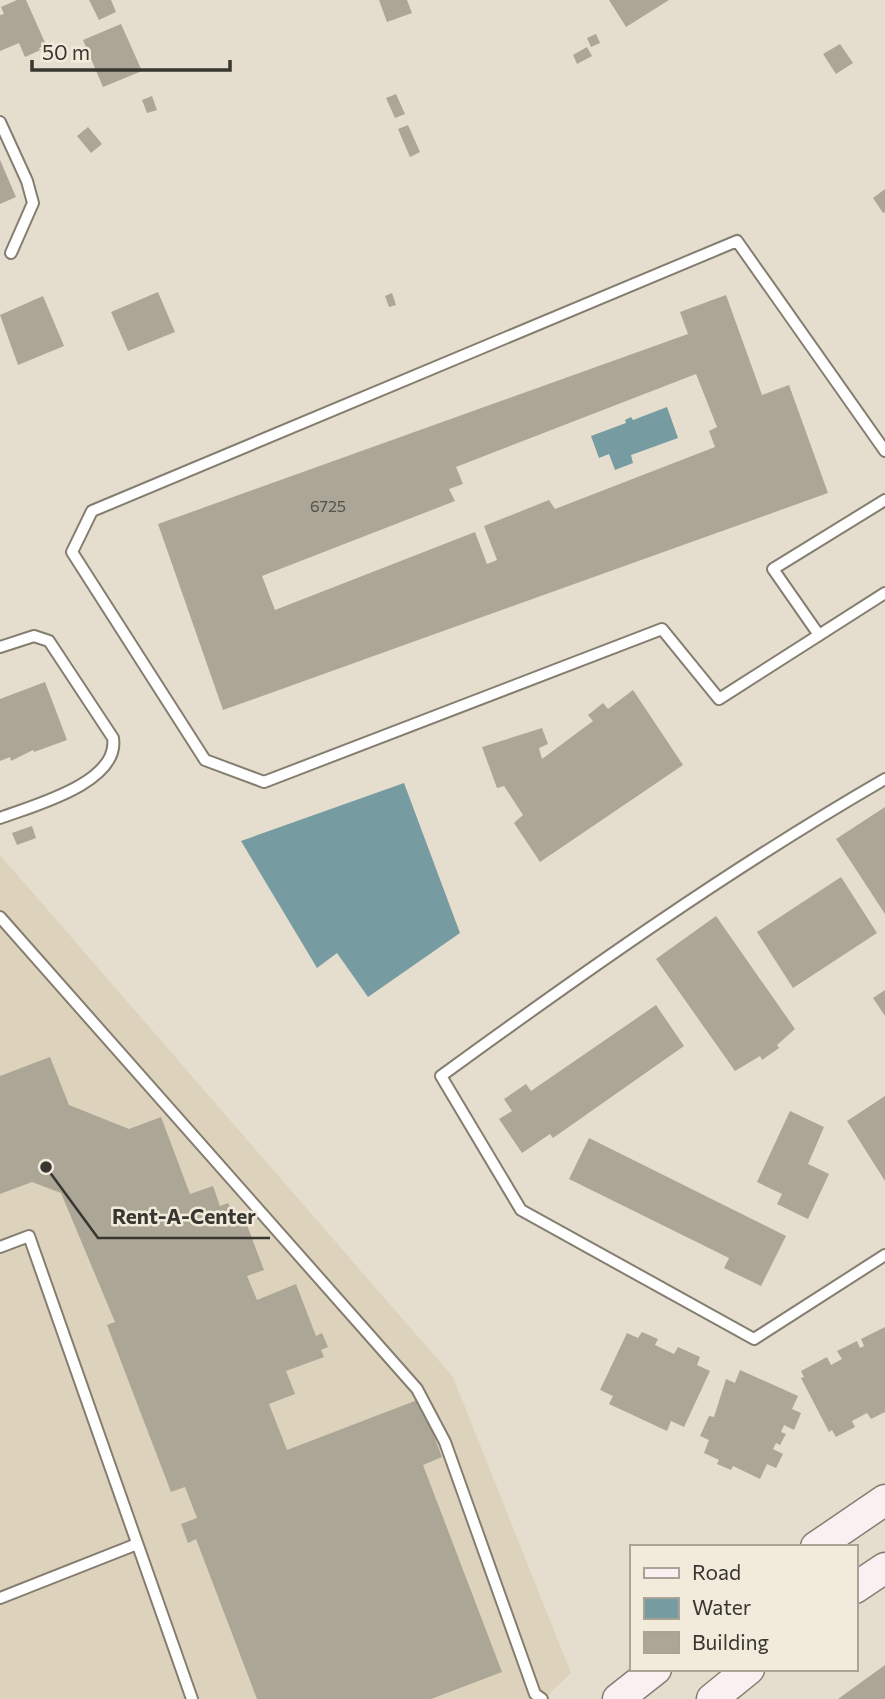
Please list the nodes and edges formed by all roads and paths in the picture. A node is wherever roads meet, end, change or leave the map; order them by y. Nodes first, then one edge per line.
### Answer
1 (0, 122) edge
2 (11, 253) dead end
3 (885, 451) edge
4 (885, 500) edge
5 (885, 593) edge
6 (819, 635) junction
7 (0, 647) edge
8 (885, 779) edge
9 (0, 818) edge
10 (0, 917) edge
11 (0, 1247) edge
12 (885, 1255) edge
13 (885, 1500) edge
14 (137, 1544) junction
15 (819, 1545) edge
16 (885, 1568) edge
17 (857, 1587) edge
18 (0, 1598) edge
19 (653, 1671) edge
20 (747, 1671) edge
21 (192, 1699) edge
22 (542, 1699) edge
23 (618, 1699) edge
24 (712, 1699) edge

1 - 2 lane
3 - 6 lane
4 - 6 lane
5 - 6 lane
7 - 9 lane
8 - 12 lane
10 - 22 lane
11 - 14 lane
13 - 15 main road
14 - 18 lane
14 - 21 lane
16 - 17 main road
19 - 23 main road
20 - 24 main road

